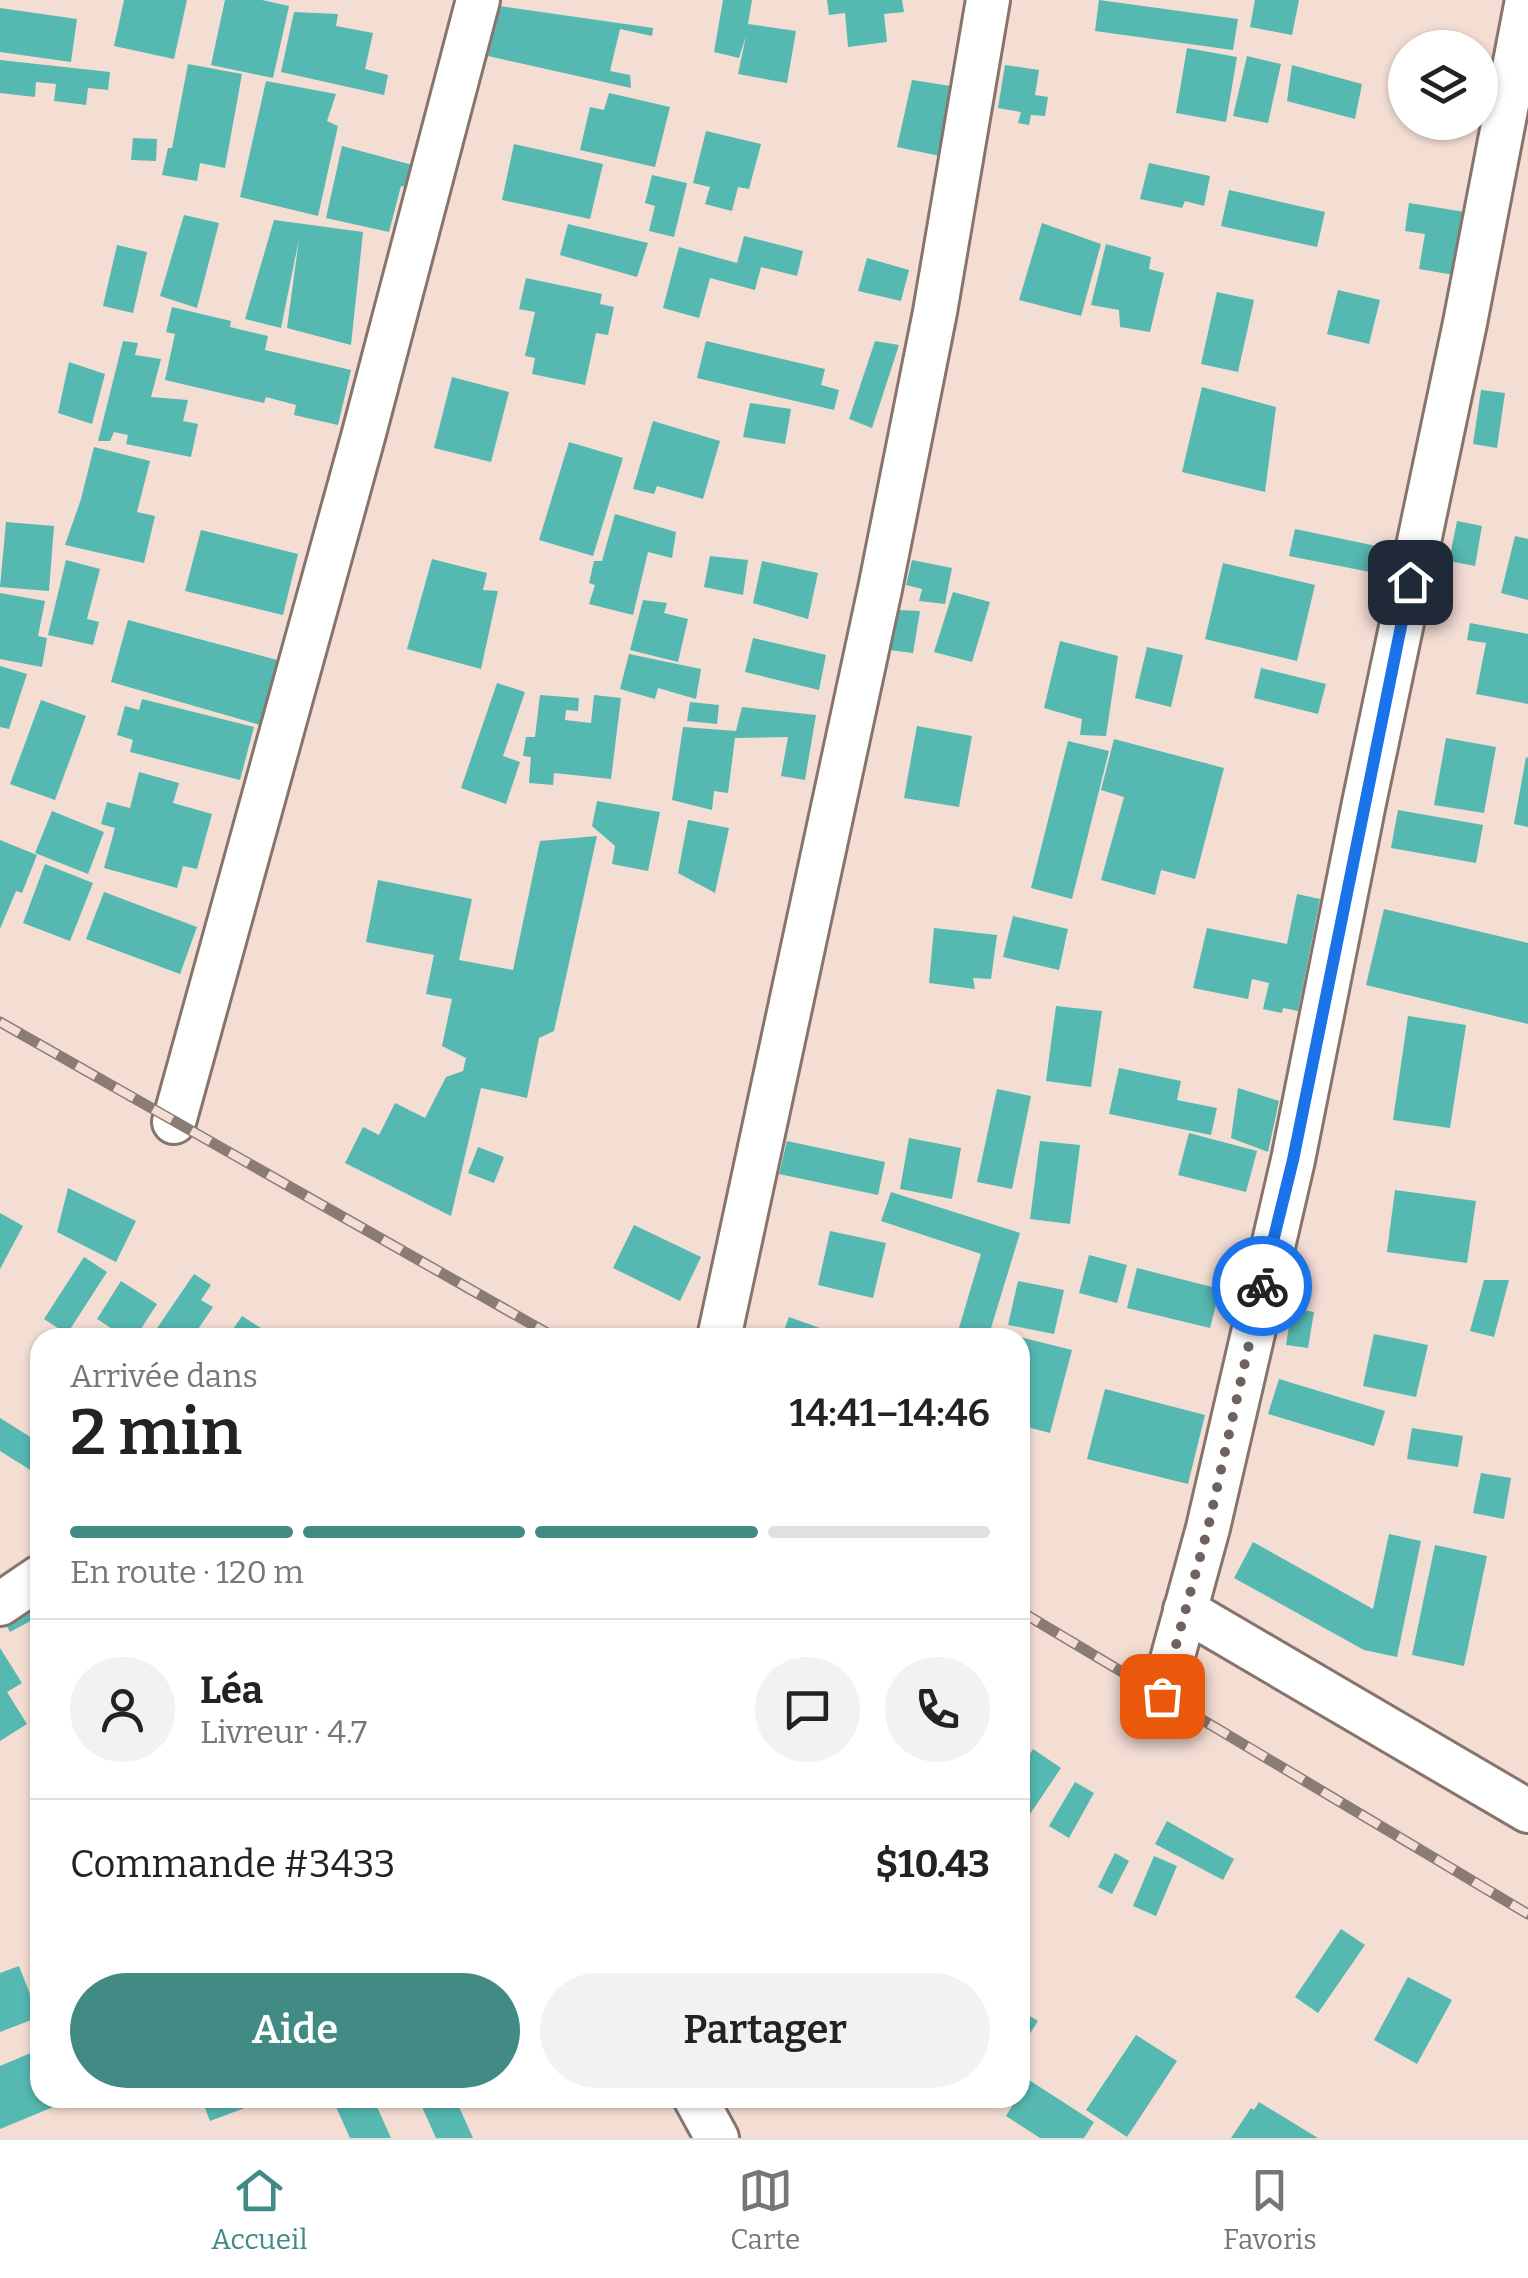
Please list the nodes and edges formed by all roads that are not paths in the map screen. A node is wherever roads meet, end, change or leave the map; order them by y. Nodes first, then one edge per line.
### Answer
1 (478, 0) edge
2 (988, 0) edge
3 (1527, 0) edge
4 (174, 1122) dead end
5 (720, 1328) edge
6 (30, 1583) edge
7 (0, 1604) edge
8 (1185, 1610) junction
9 (1162, 1696) dead end
10 (1528, 1810) edge
11 (701, 2108) edge
12 (717, 2138) edge

1 - 4 street
2 - 5 street
3 - 8 street
6 - 7 street
8 - 9 street
8 - 10 street
11 - 12 street

